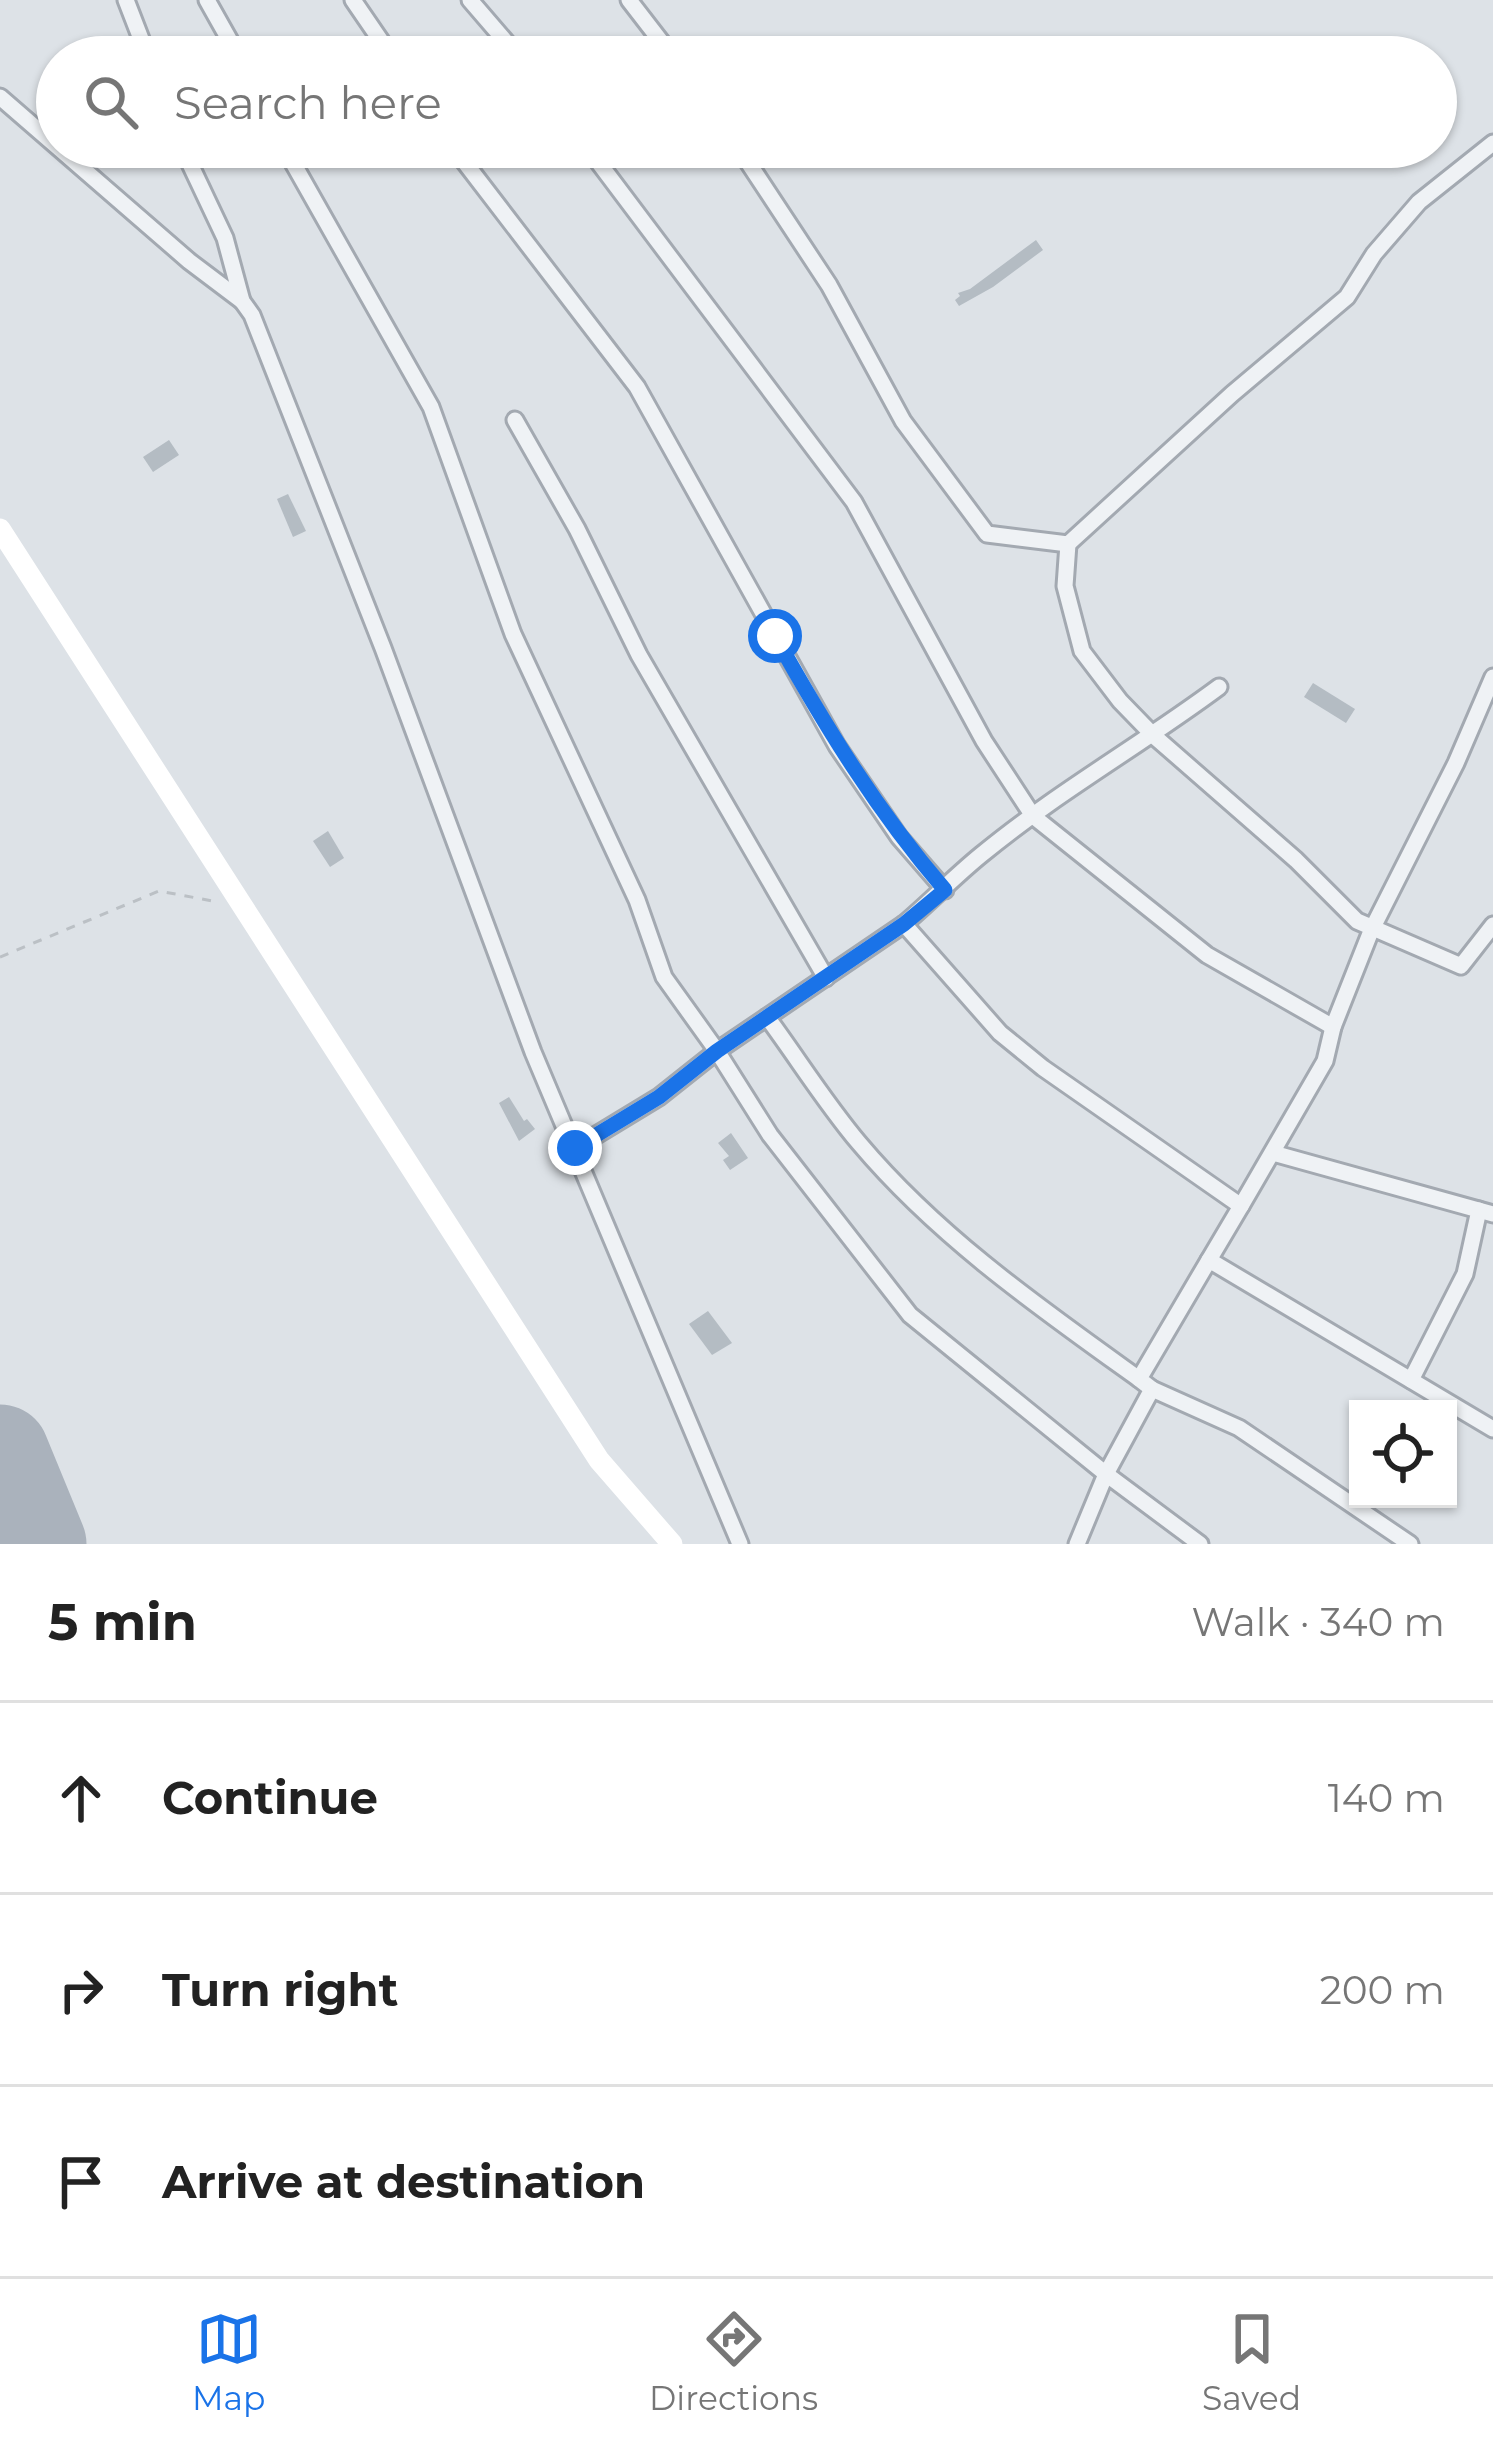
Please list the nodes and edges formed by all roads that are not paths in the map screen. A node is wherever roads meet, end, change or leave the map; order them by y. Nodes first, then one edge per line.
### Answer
1 (126, 0) edge
2 (207, 0) edge
3 (353, 0) edge
4 (470, 0) edge
5 (629, 0) edge
6 (140, 36) edge
7 (227, 36) edge
8 (378, 36) edge
9 (501, 36) edge
10 (657, 36) edge
11 (0, 97) edge
12 (36, 128) edge
13 (1493, 143) edge
14 (82, 168) edge
15 (192, 168) edge
16 (296, 168) edge
17 (469, 168) edge
18 (603, 168) edge
19 (752, 168) edge
20 (242, 301) junction
21 (515, 420) dead end
22 (0, 529) edge
23 (1068, 544) junction
24 (1493, 677) edge
25 (1219, 687) dead end
26 (1154, 736) junction
27 (1033, 816) junction
28 (945, 890) junction
29 (904, 924) junction
30 (1493, 925) edge
31 (1371, 931) junction
32 (826, 978) junction
33 (767, 1017) junction
34 (1333, 1028) junction
35 (717, 1051) junction
36 (575, 1148) junction
37 (1273, 1153) junction
38 (1240, 1206) junction
39 (1486, 1212) edge
40 (1209, 1260) junction
41 (1411, 1380) junction
42 (1146, 1384) junction
43 (1493, 1429) edge
44 (1106, 1474) junction
45 (672, 1544) edge
46 (740, 1544) edge
47 (1077, 1544) edge
48 (1200, 1544) edge
49 (1409, 1544) edge

1 - 6 street
2 - 7 street
3 - 8 street
4 - 9 street
5 - 10 street
11 - 12 street
13 - 23 street
14 - 20 street
15 - 20 street
16 - 35 street
17 - 28 street
18 - 27 street
19 - 23 street
20 - 36 street
21 - 32 street
22 - 45 main road
23 - 26 street
24 - 31 street
25 - 26 street
26 - 27 street
26 - 31 street
27 - 28 street
27 - 34 street
28 - 29 street
29 - 32 street
29 - 38 street
30 - 31 street
31 - 34 street
32 - 33 street
33 - 35 street
33 - 42 street
34 - 37 street
35 - 36 street
35 - 44 street
36 - 46 street
37 - 38 street
37 - 39 street
38 - 40 street
39 - 41 street
40 - 41 street
40 - 42 street
41 - 43 street
42 - 44 street
42 - 49 street
44 - 47 street
44 - 48 street

